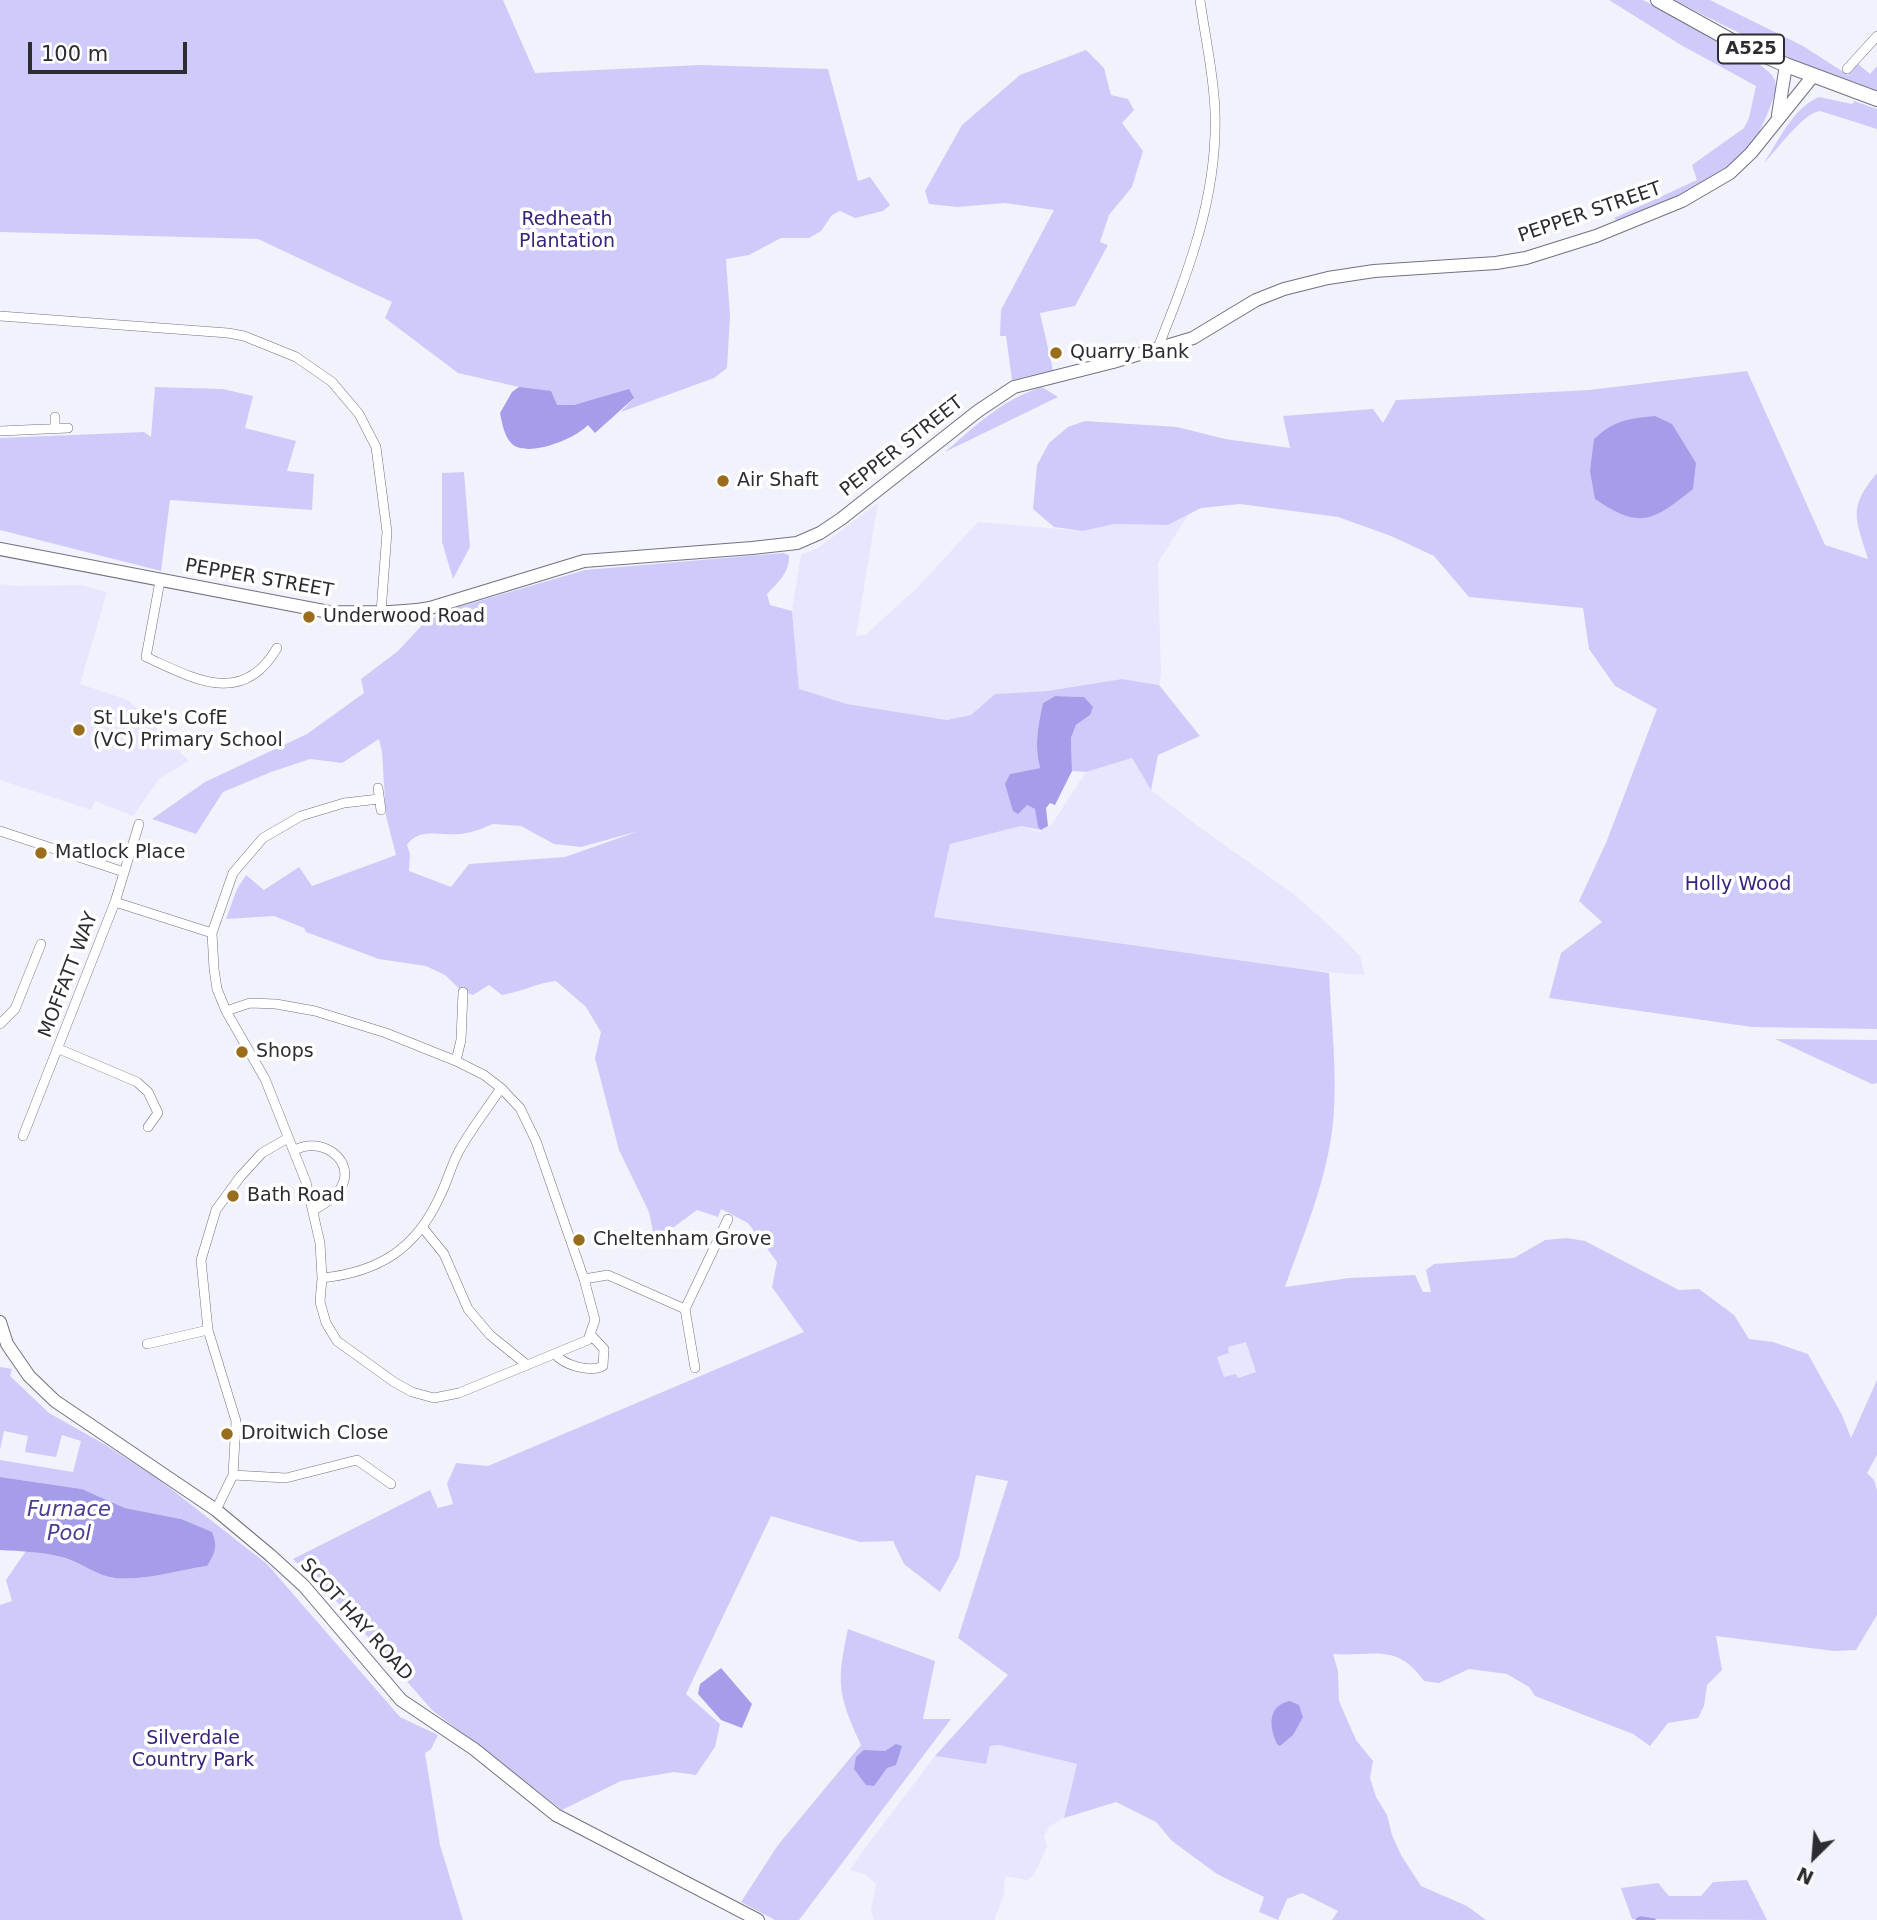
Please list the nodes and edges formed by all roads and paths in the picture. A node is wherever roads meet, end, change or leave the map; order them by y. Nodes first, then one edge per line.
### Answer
1 (1200, 0) edge
2 (1658, 0) edge
3 (1875, 41) edge
4 (1786, 65) junction
5 (1847, 69) dead end
6 (1813, 76) junction
7 (1877, 99) edge
8 (1777, 119) junction
9 (0, 316) edge
10 (1157, 350) junction
11 (55, 416) dead end
12 (55, 428) junction
13 (68, 428) dead end
14 (0, 430) edge
15 (0, 549) edge
16 (160, 581) junction
17 (381, 612) junction
18 (277, 648) dead end
19 (378, 788) dead end
20 (379, 799) junction
21 (381, 810) dead end
22 (139, 824) dead end
23 (0, 831) edge
24 (124, 872) junction
25 (115, 902) junction
26 (212, 933) junction
27 (41, 944) dead end
28 (463, 992) dead end
29 (226, 1011) junction
30 (0, 1024) edge
31 (59, 1049) junction
32 (456, 1061) junction
33 (501, 1088) junction
34 (148, 1127) dead end
35 (23, 1136) dead end
36 (288, 1138) junction
37 (295, 1150) junction
38 (314, 1210) junction
39 (728, 1219) dead end
40 (423, 1228) junction
41 (322, 1278) junction
42 (584, 1279) junction
43 (685, 1309) junction
44 (0, 1322) edge
45 (208, 1330) junction
46 (589, 1337) junction
47 (147, 1344) dead end
48 (4, 1346) edge
49 (555, 1354) junction
50 (527, 1365) junction
51 (695, 1368) dead end
52 (233, 1475) junction
53 (391, 1484) dead end
54 (215, 1510) junction
55 (758, 1920) edge

1 - 10 street
2 - 4 main road, A525
3 - 5 street
4 - 6 main road, A525
4 - 8 main road, PEPPER STREET
6 - 7 main road, A525
6 - 8 main road, PEPPER STREET
8 - 10 main road, PEPPER STREET
9 - 17 street
10 - 17 main road, PEPPER STREET
11 - 12 street
12 - 13 street
12 - 14 street
15 - 16 main road, PEPPER STREET
16 - 17 main road, PEPPER STREET
16 - 18 street
19 - 20 street
20 - 21 street
20 - 26 street
22 - 24 street, MOFFATT WAY
23 - 24 street
24 - 25 street, MOFFATT WAY
25 - 26 street
25 - 31 street, MOFFATT WAY
26 - 29 street
27 - 30 street
28 - 32 street
29 - 32 street
29 - 36 street
31 - 34 street
31 - 35 street, MOFFATT WAY
32 - 33 street
33 - 40 street
33 - 42 street
36 - 37 street
36 - 45 street
37 - 38 street
37 - 38 street
38 - 41 street
39 - 43 street
40 - 41 street
40 - 50 street
41 - 50 street
42 - 43 street
42 - 46 street
43 - 51 street
44 - 48 main road, SCOT HAY ROAD
45 - 47 street
45 - 52 street
46 - 49 street
46 - 49 street
48 - 54 main road, SCOT HAY ROAD
49 - 50 street
52 - 53 street
52 - 54 street
54 - 55 main road, SCOT HAY ROAD

